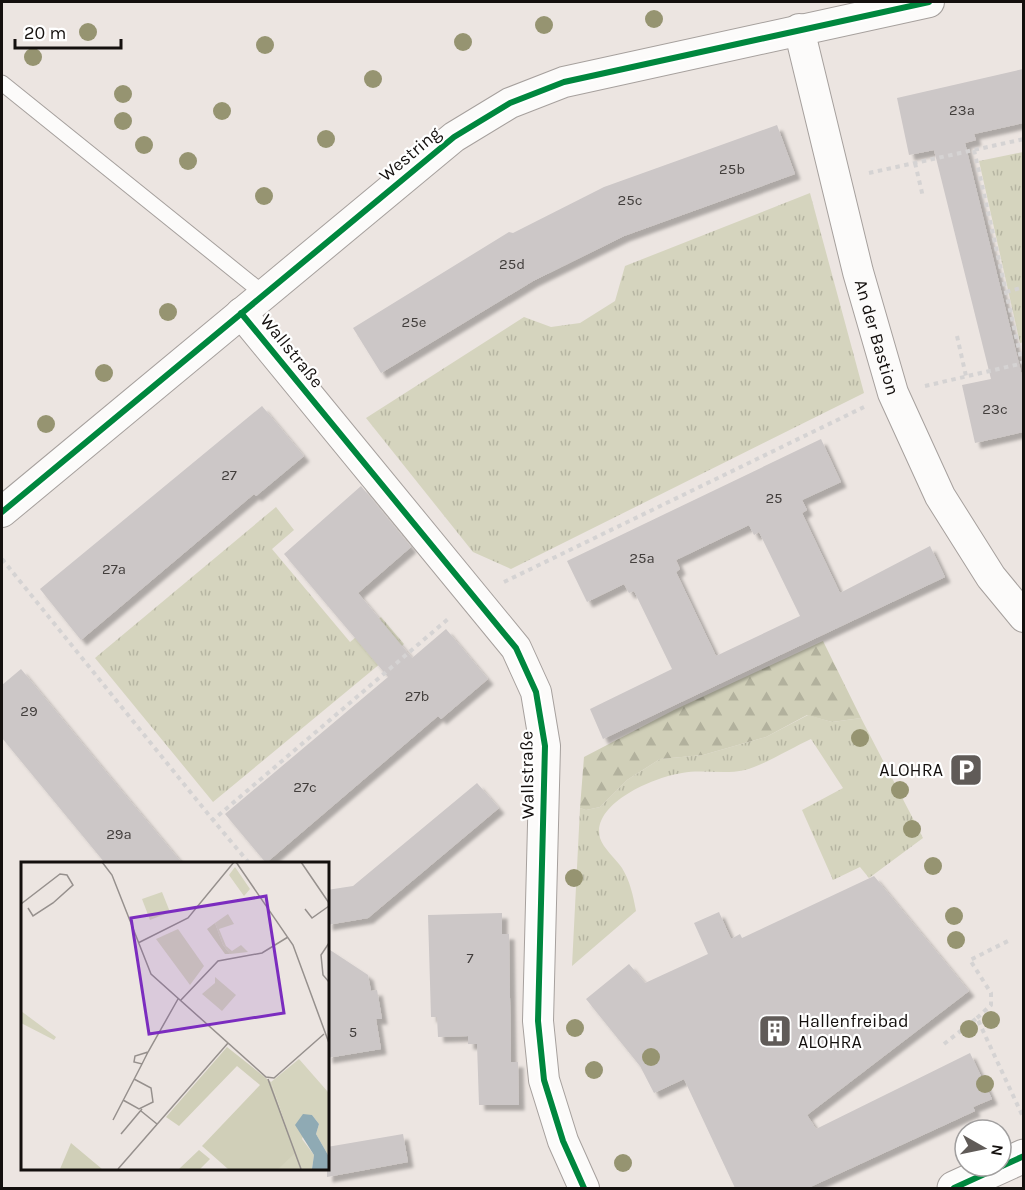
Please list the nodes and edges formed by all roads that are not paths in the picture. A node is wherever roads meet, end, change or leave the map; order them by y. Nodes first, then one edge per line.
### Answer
1 (929, 2) edge
2 (800, 29) junction
3 (2, 83) edge
4 (264, 294) junction
5 (242, 313) junction
6 (2, 512) edge
7 (1023, 617) edge
8 (1023, 1156) edge
9 (584, 1188) edge
10 (954, 1188) edge

1 - 2 street, Westring
2 - 4 street, Westring
2 - 7 street, An der Bastion
3 - 4 lane
4 - 5 street, Westring
5 - 6 street, Westring
5 - 9 street, Wallstraße
8 - 10 main road

